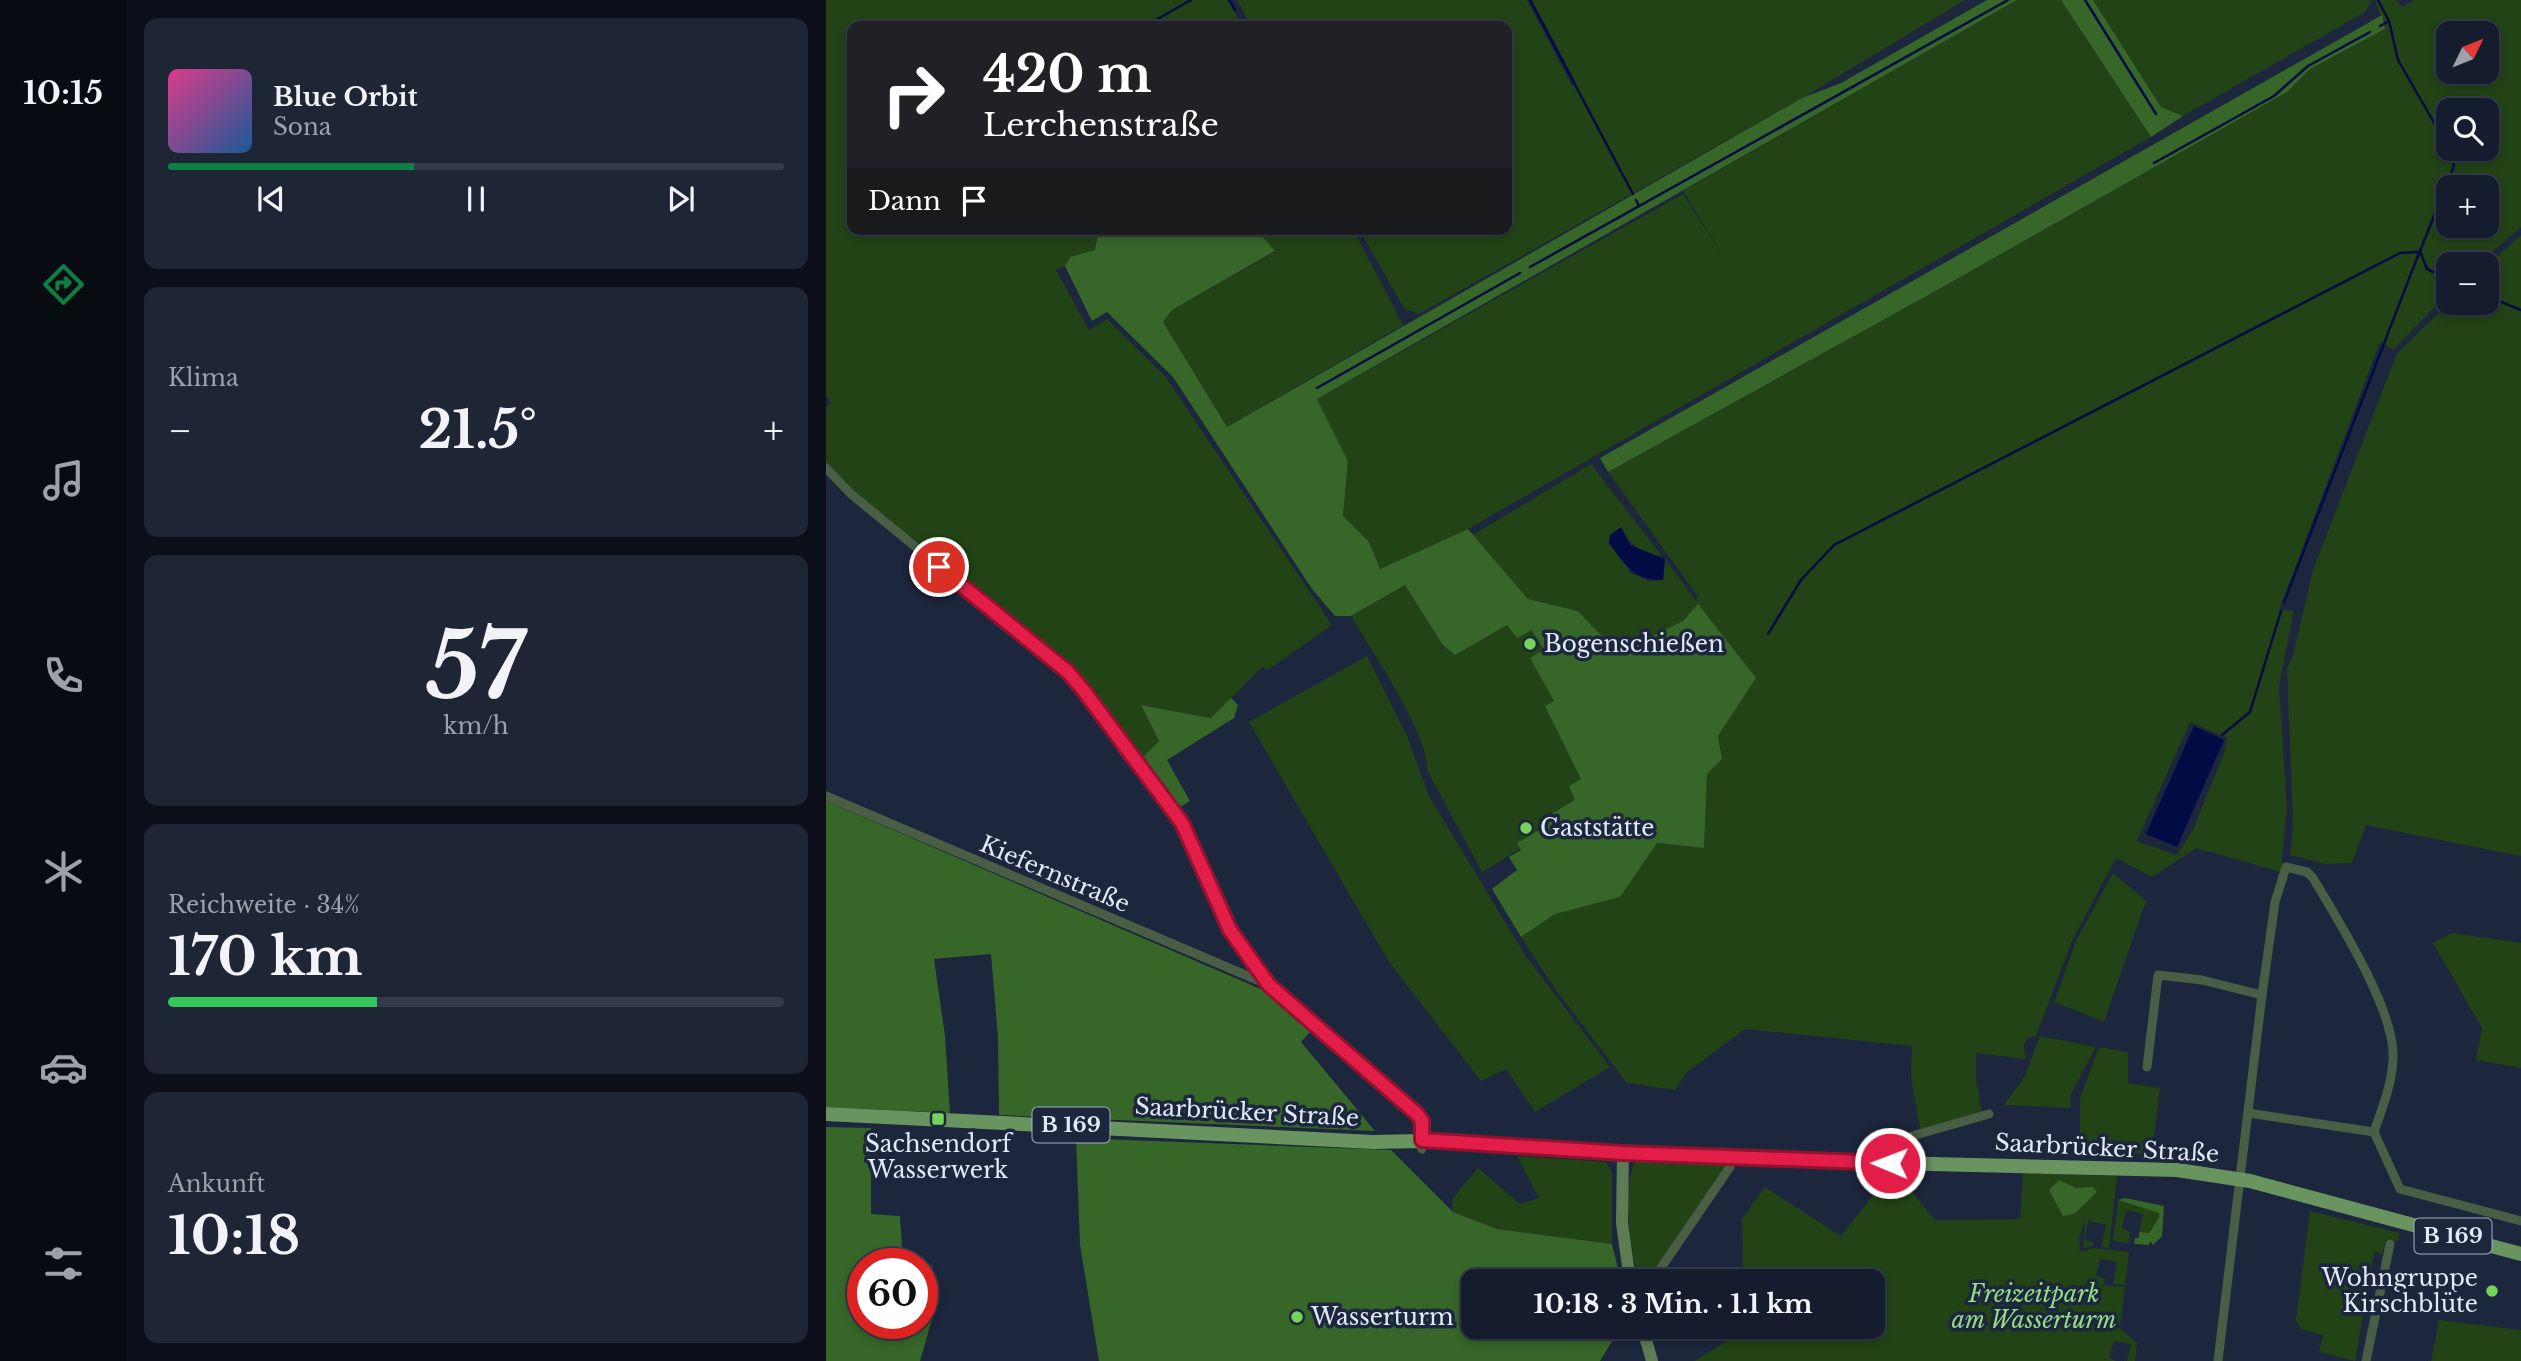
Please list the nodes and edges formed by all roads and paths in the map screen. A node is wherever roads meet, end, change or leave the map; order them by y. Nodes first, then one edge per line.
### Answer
1 (826, 468) edge
2 (826, 796) edge
3 (1269, 985) junction
4 (2262, 995) junction
5 (2147, 1067) dead end
6 (2248, 1113) junction
7 (826, 1114) edge
8 (1989, 1114) dead end
9 (2374, 1132) junction
10 (1422, 1145) junction
11 (1623, 1153) junction
12 (1890, 1163) junction
13 (1730, 1167) dead end
14 (2240, 1178) junction
15 (2521, 1222) edge
16 (2390, 1244) dead end
17 (2521, 1254) edge
18 (1628, 1269) edge
19 (1660, 1269) edge
20 (1646, 1339) edge
21 (1652, 1361) edge
22 (2218, 1361) edge
23 (2223, 1361) edge
24 (2366, 1361) edge

1 - 3 street
2 - 3 street, Kiefernstraße
3 - 10 street
4 - 5 street
4 - 6 street
4 - 9 street
6 - 9 street
6 - 14 street
7 - 10 main road, Saarbrücker Straße / B 169
8 - 12 street, Saarbrücker Straße
9 - 15 street
10 - 11 main road, Saarbrücker Straße / B 169
11 - 12 main road, Saarbrücker Straße / B 169
11 - 18 main road
12 - 14 main road, Saarbrücker Straße / B 169
13 - 19 street
14 - 17 main road, Saarbrücker Straße / B 169
14 - 22 street
16 - 24 street
20 - 21 main road
22 - 23 street

